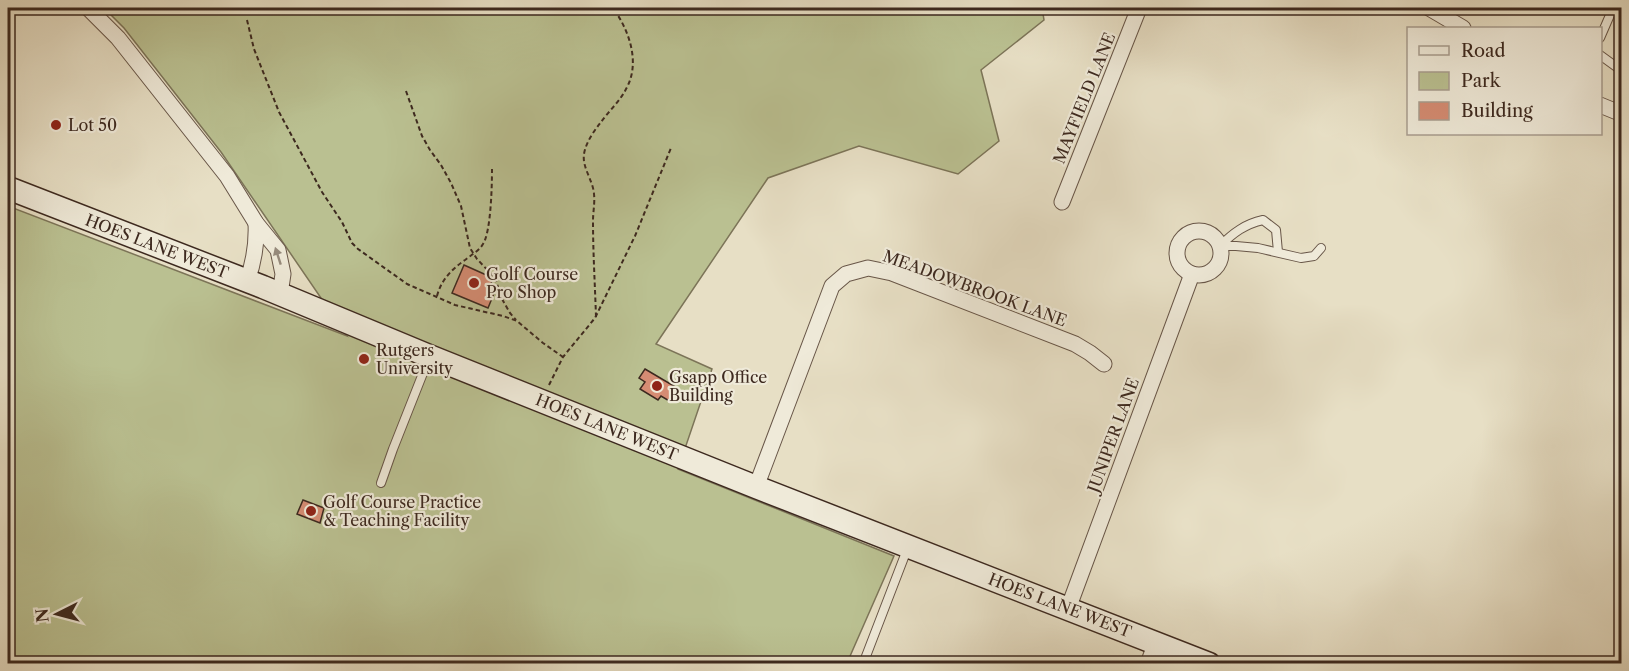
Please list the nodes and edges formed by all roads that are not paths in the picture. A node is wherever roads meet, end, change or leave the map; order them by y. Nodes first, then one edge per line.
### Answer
1 (88, 8) edge
2 (1139, 8) edge
3 (1429, 8) edge
4 (1616, 8) edge
5 (1461, 27) edge
6 (1602, 33) edge
7 (1602, 56) edge
8 (1622, 71) edge
9 (1602, 106) edge
10 (1622, 114) edge
11 (8, 188) edge
12 (1062, 202) dead end
13 (256, 224) junction
14 (1220, 246) junction
15 (1322, 248) dead end
16 (1278, 252) junction
17 (1192, 274) junction
18 (247, 281) junction
19 (280, 294) junction
20 (429, 356) junction
21 (1104, 364) dead end
22 (381, 483) dead end
23 (756, 487) junction
24 (908, 547) junction
25 (1068, 609) junction
26 (1152, 653) edge
27 (863, 663) edge
28 (1209, 663) edge

1 - 13 street
2 - 12 street, MAYFIELD LANE
3 - 5 street
4 - 6 lane
7 - 8 lane
9 - 10 street
11 - 18 street, HOES LANE WEST
13 - 18 street
19 -> 13 street
14 - 16 lane
14 - 16 lane
14 - 17 street
14 - 17 street
15 - 16 lane
17 - 25 street, JUNIPER LANE
18 - 19 street, HOES LANE WEST
19 - 20 street, HOES LANE WEST
20 - 22 lane
20 - 23 street, HOES LANE WEST
21 - 23 street, MEADOWBROOK LANE
23 - 24 street, HOES LANE WEST
24 - 25 street, HOES LANE WEST
24 - 27 lane
25 - 26 street, HOES LANE WEST
26 - 28 street, HOES LANE WEST

